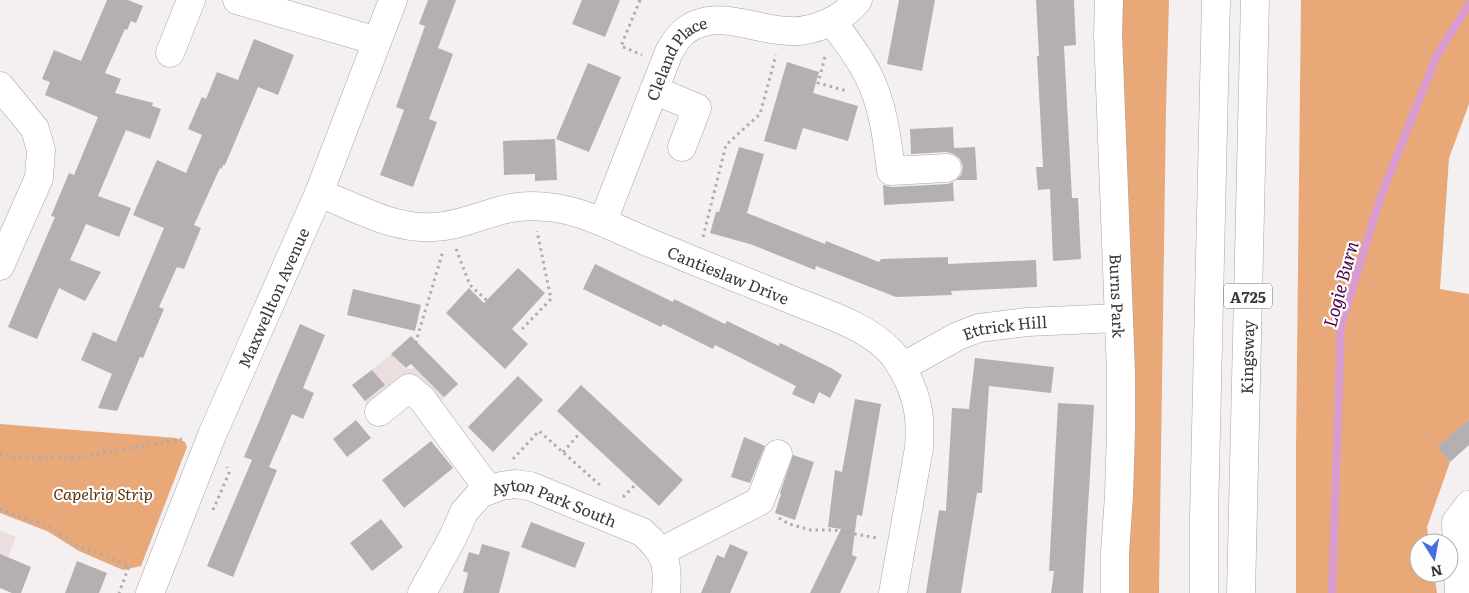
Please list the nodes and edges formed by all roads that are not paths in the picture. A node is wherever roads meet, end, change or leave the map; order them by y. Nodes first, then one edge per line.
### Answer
1 (191, 0) edge
2 (237, 0) edge
3 (393, 0) edge
4 (858, 0) edge
5 (1109, 0) edge
6 (1216, 0) edge
7 (1255, 0) edge
8 (832, 21) junction
9 (377, 41) junction
10 (170, 54) dead end
11 (0, 86) edge
12 (654, 90) junction
13 (682, 147) dead end
14 (947, 168) dead end
15 (319, 193) junction
16 (602, 221) junction
17 (0, 266) edge
18 (1119, 318) junction
19 (902, 368) junction
20 (379, 412) dead end
21 (778, 454) dead end
22 (495, 488) junction
23 (1469, 505) edge
24 (662, 551) junction
25 (150, 593) edge
26 (422, 593) edge
27 (666, 593) edge
28 (893, 593) edge
29 (1115, 593) edge
30 (1204, 593) edge
31 (1241, 593) edge
32 (1459, 593) edge

1 - 10 main road
2 - 9 main road
3 - 9 main road, Maxwellton Avenue
4 - 8 main road, Cleland Place
5 - 18 main road, Burns Park
6 - 30 main road, A725
7 - 31 main road, Kingsway / A725
8 - 12 main road, Cleland Place
8 - 14 main road
9 - 15 main road, Maxwellton Avenue
11 - 17 main road
12 - 13 main road
12 - 16 main road, Cleland Place
15 - 16 main road, Cantieslaw Drive
15 - 25 main road, Maxwellton Avenue
16 - 19 main road, Cantieslaw Drive
18 - 19 main road, Ettrick Hill
18 - 29 main road, Burns Park
19 - 28 main road, Cantieslaw Drive
20 - 22 main road
21 - 24 main road
22 - 24 main road, Ayton Park South
22 - 26 main road, Ayton Park South
23 - 32 main road
24 - 27 main road

